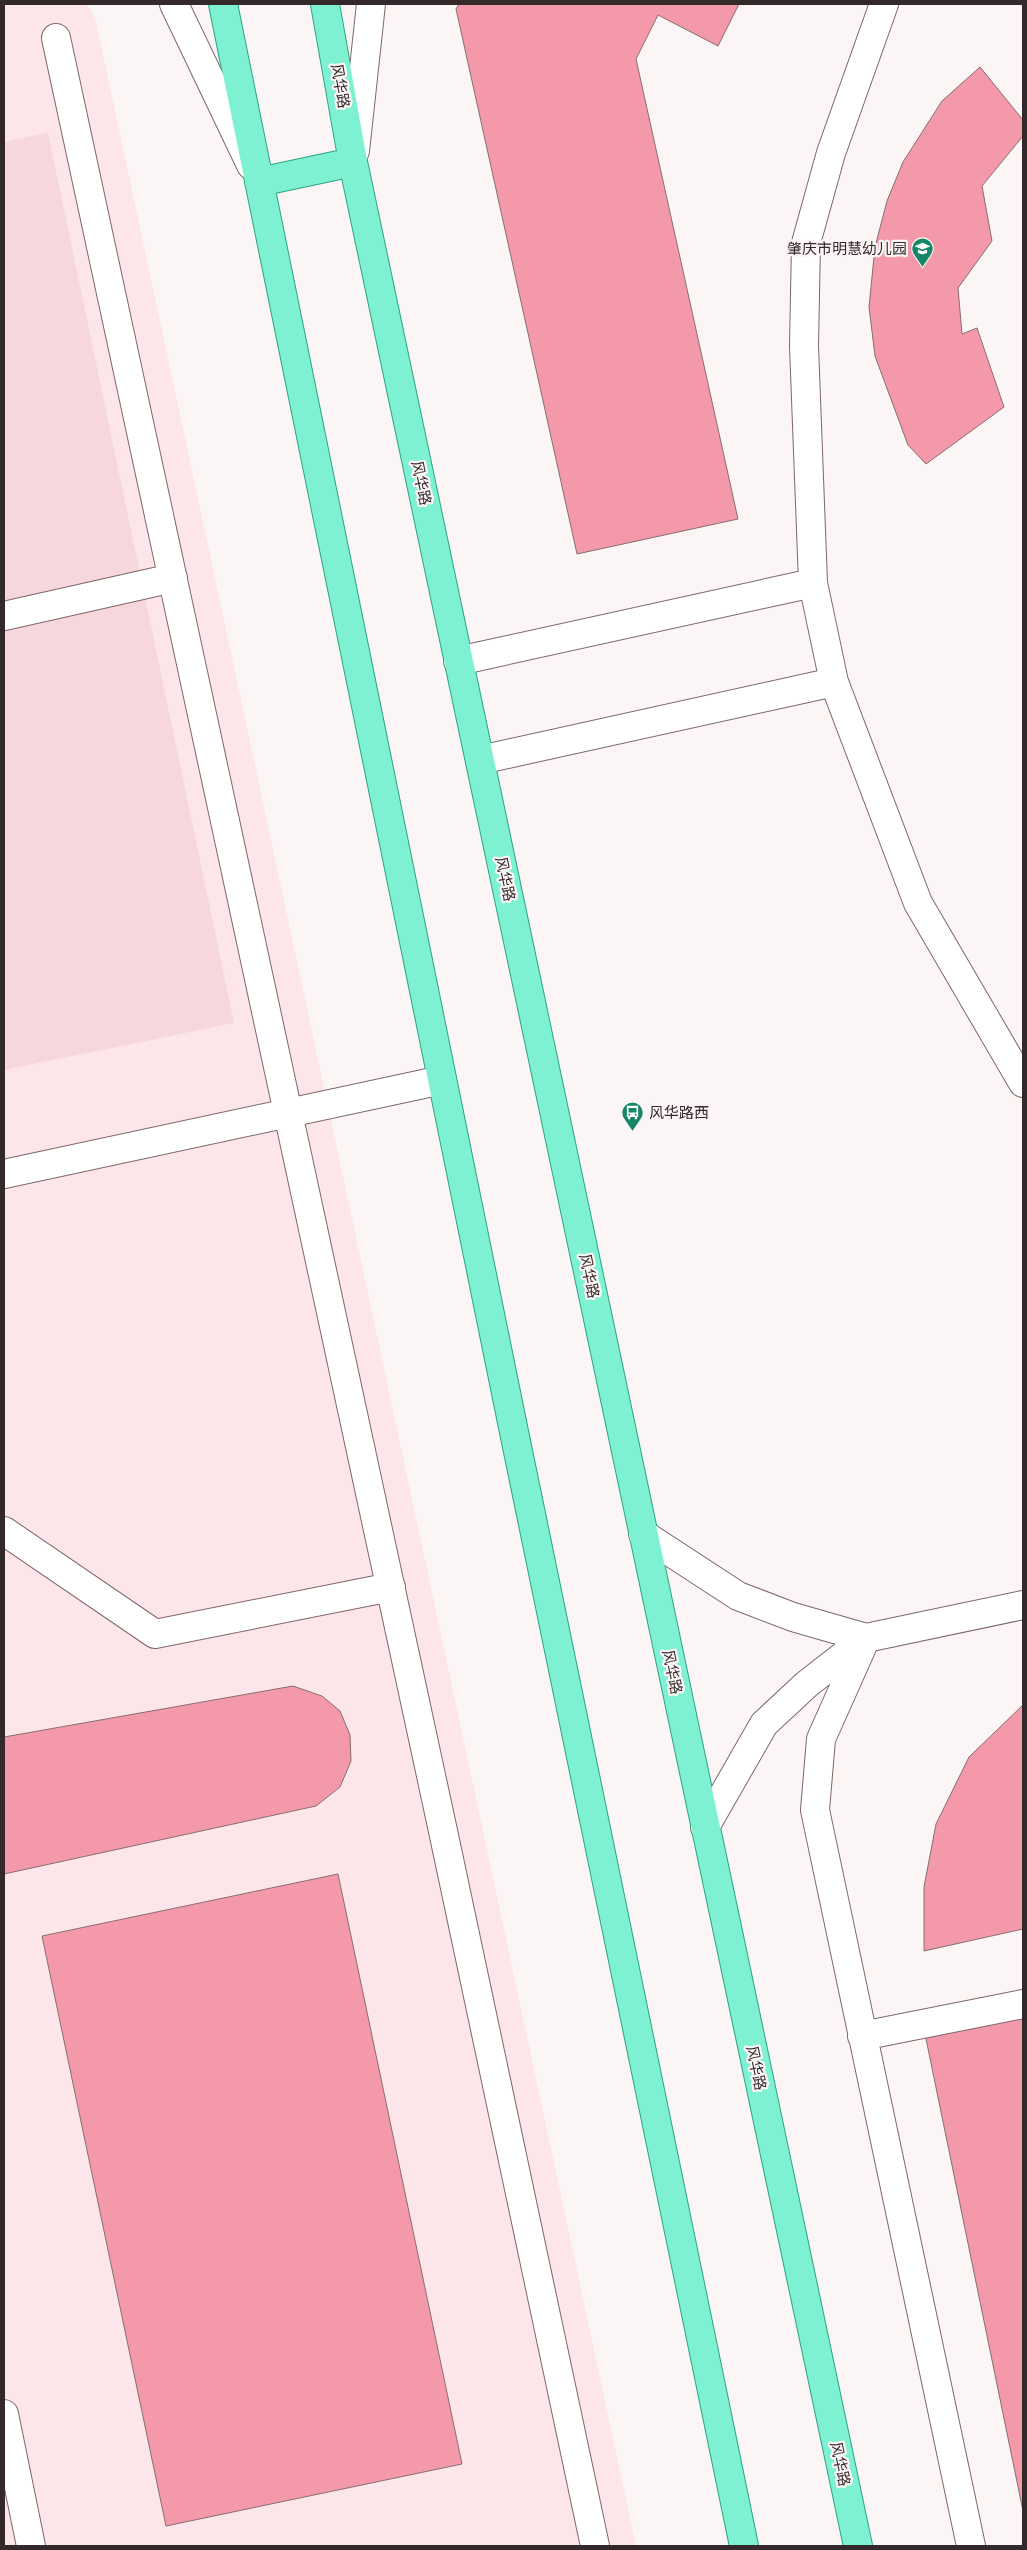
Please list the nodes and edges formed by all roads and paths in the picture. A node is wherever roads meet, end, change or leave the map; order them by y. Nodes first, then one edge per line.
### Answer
1 (174, 4) edge
2 (223, 4) edge
3 (325, 4) edge
4 (371, 4) edge
5 (884, 4) edge
6 (56, 38) dead end
7 (353, 162) junction
8 (259, 182) junction
9 (172, 578) junction
10 (813, 584) junction
11 (4, 616) edge
12 (458, 661) junction
13 (834, 682) junction
14 (480, 760) junction
15 (442, 1080) junction
16 (1023, 1083) edge
17 (289, 1114) junction
18 (4, 1174) edge
19 (4, 1531) edge
20 (643, 1534) junction
21 (390, 1586) junction
22 (1023, 1605) edge
23 (866, 1638) junction
24 (705, 1827) junction
25 (1023, 2004) edge
26 (862, 2036) junction
27 (4, 2414) edge
28 (31, 2546) edge
29 (595, 2546) edge
30 (744, 2546) edge
31 (858, 2546) edge
32 (971, 2546) edge

1 - 8 street
2 - 8 main road
3 - 7 main road, 风华路
4 - 7 street
5 - 10 street
6 - 9 street
7 - 8 main road
7 - 12 main road, 风华路
8 - 15 main road
9 - 11 street
9 - 17 street
10 - 12 street
10 - 13 street
12 - 14 main road, 风华路
13 - 14 street
13 - 16 street
14 - 20 main road, 风华路
15 - 17 street
15 - 30 main road
17 - 18 street
17 - 21 street
19 - 21 street
20 - 23 street
20 - 24 main road, 风华路
21 - 29 street
22 - 23 street
23 - 24 street
23 - 26 street
24 - 31 main road, 风华路
25 - 26 street
26 - 32 street
27 - 28 street

